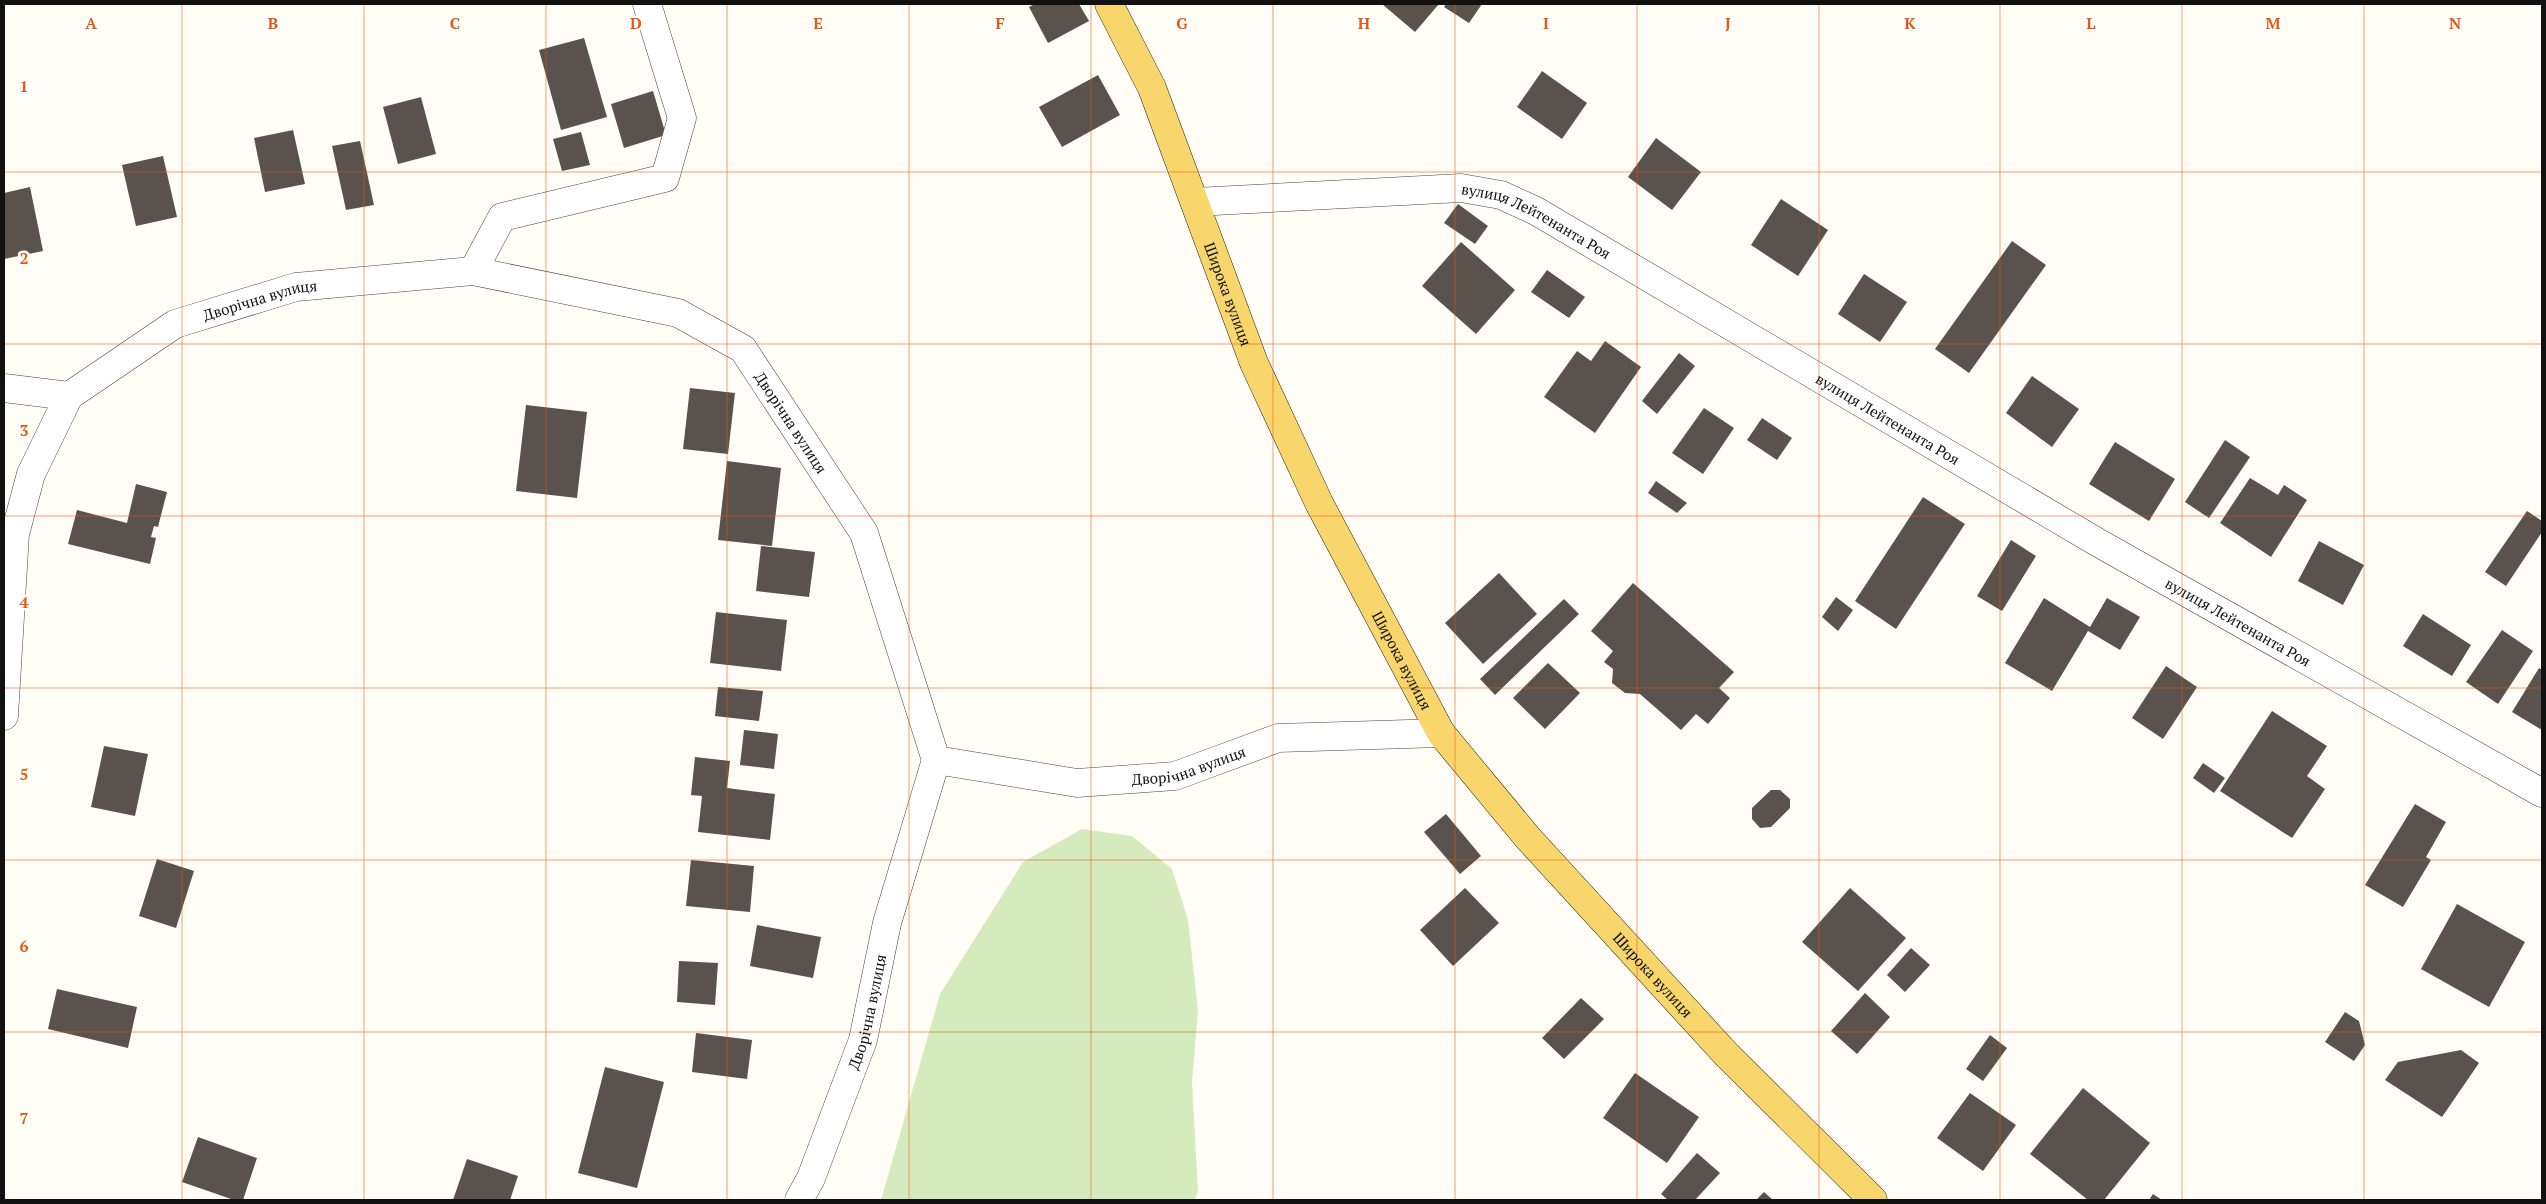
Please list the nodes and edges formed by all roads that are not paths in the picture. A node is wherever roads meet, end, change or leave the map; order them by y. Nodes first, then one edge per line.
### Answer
1 (647, 4) edge
2 (1109, 4) edge
3 (1195, 202) junction
4 (473, 271) junction
5 (4, 388) edge
6 (69, 396) junction
7 (4, 716) edge
8 (1441, 733) junction
9 (936, 760) junction
10 (2542, 792) edge
11 (799, 1200) edge
12 (1873, 1200) edge

1 - 4 street
2 - 3 main road, Широка вулиця
3 - 8 main road, Широка вулиця
3 - 10 street, вулиця Лейтенанта Роя
4 - 6 street, Дворічна вулиця
4 - 9 street, Дворічна вулиця
5 - 6 street
6 - 7 street, Дворічна вулиця
8 - 9 street, Дворічна вулиця
8 - 12 main road, Широка вулиця
9 - 11 street, Дворічна вулиця

